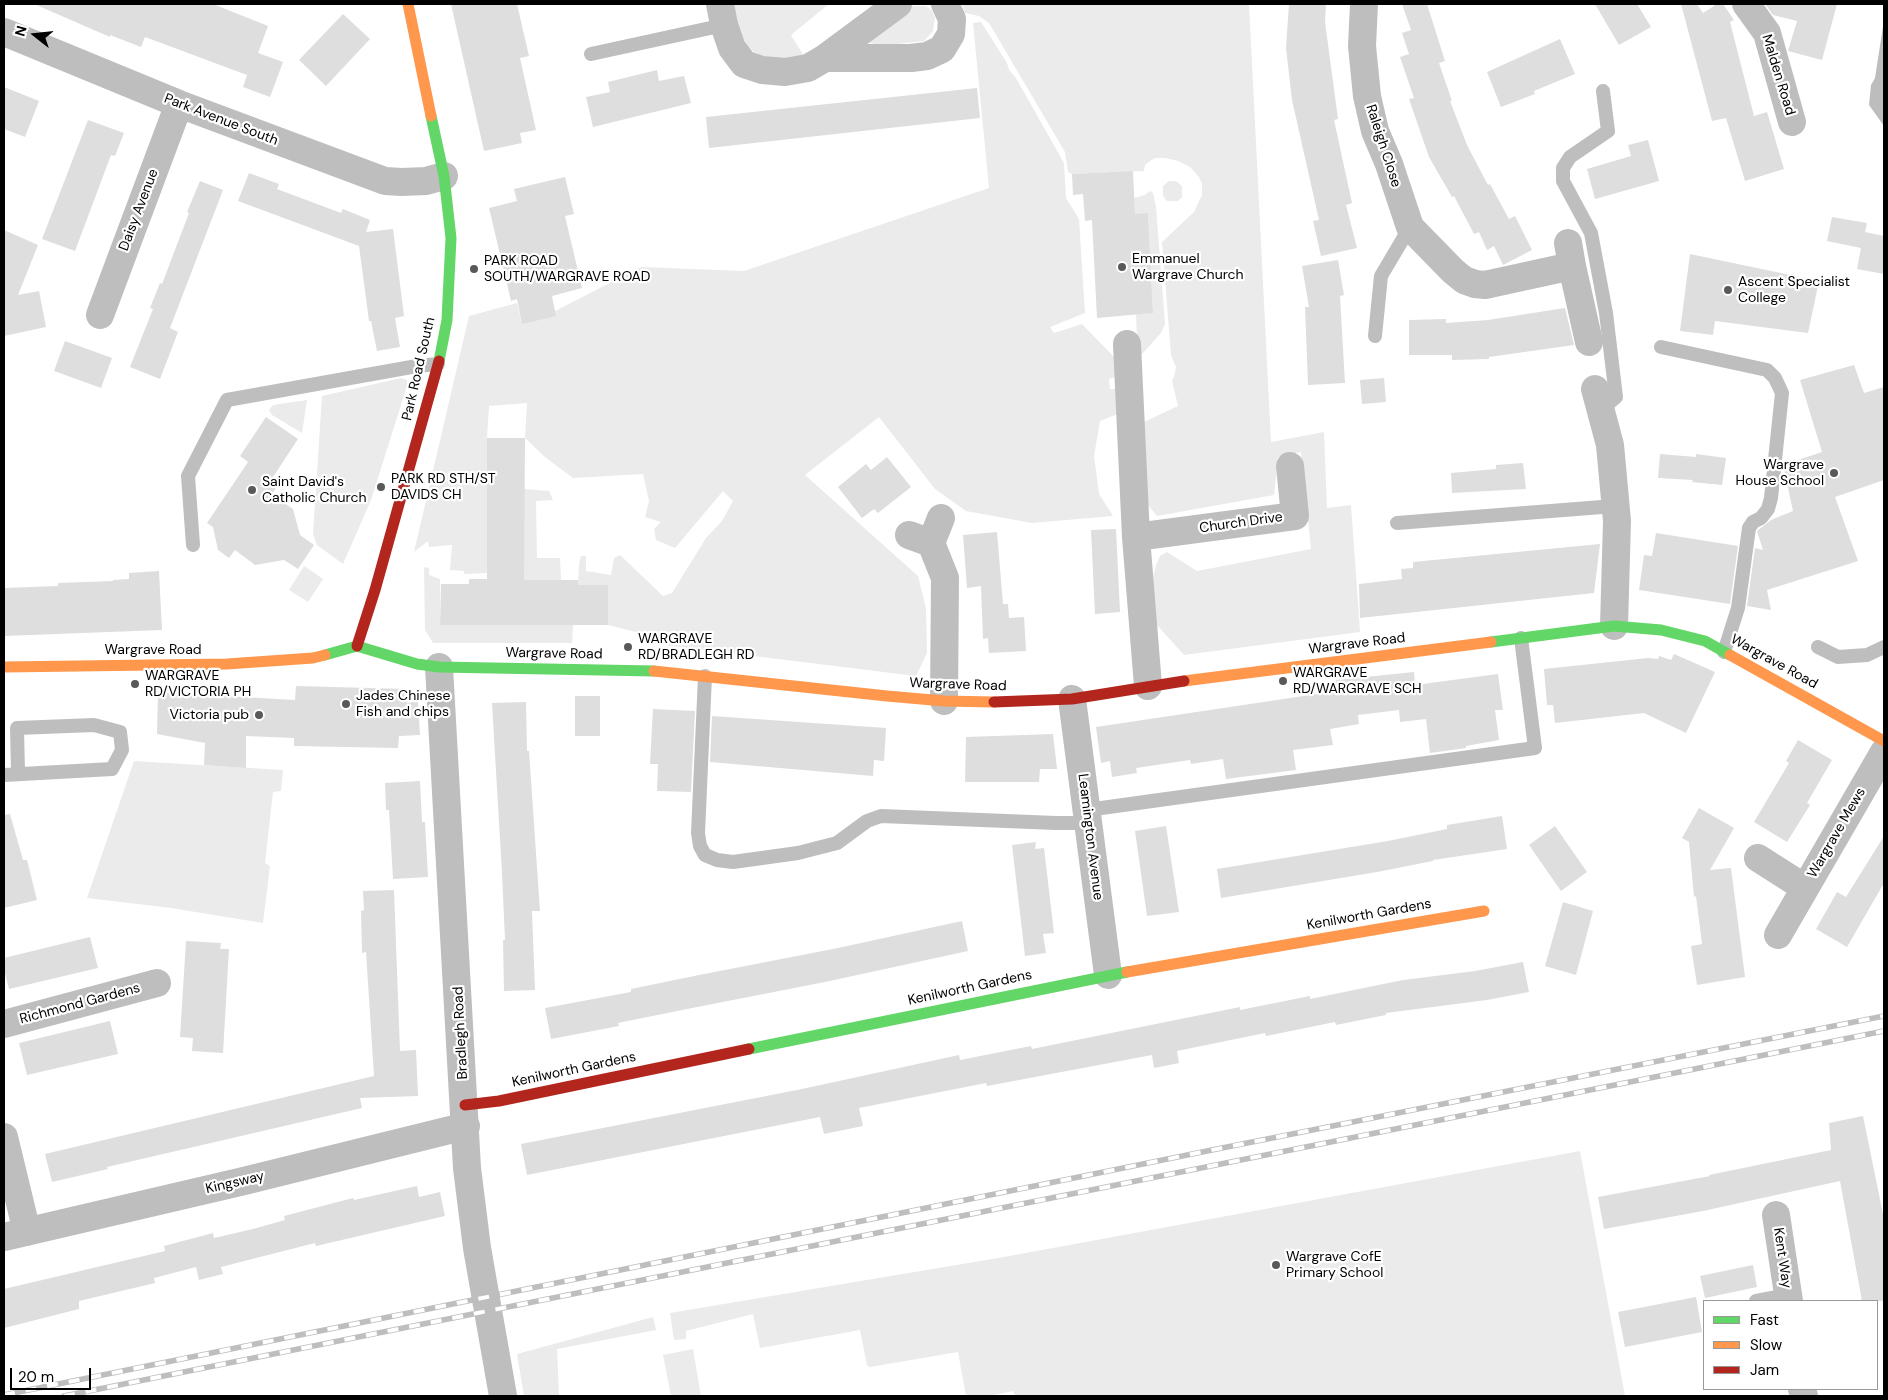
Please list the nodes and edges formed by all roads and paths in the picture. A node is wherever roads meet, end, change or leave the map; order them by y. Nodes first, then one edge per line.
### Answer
1 (408, 4) edge
2 (898, 4) edge
3 (944, 4) edge
4 (1364, 4) edge
5 (1746, 4) edge
6 (722, 15) edge
7 (4, 32) edge
8 (591, 54) dead end
9 (825, 58) junction
10 (1603, 91) dead end
11 (179, 104) junction
12 (1792, 122) dead end
13 (444, 176) junction
14 (1410, 227) junction
15 (100, 315) dead end
16 (1375, 336) dead end
17 (1589, 342) dead end
18 (1127, 344) dead end
19 (1661, 347) dead end
20 (438, 364) junction
21 (1598, 399) joint
22 (1290, 466) dead end
23 (1615, 506) junction
24 (941, 518) dead end
25 (1397, 523) dead end
26 (1136, 537) junction
27 (193, 545) dead end
28 (1614, 626) junction
29 (1520, 638) junction
30 (357, 646) junction
31 (1818, 647) dead end
32 (1884, 647) edge
33 (1724, 652) junction
34 (4, 667) edge
35 (439, 667) junction
36 (705, 676) junction
37 (1148, 686) junction
38 (1072, 699) junction
39 (944, 701) junction
40 (1884, 741) edge
41 (1884, 752) edge
42 (18, 773) junction
43 (4, 775) edge
44 (1088, 816) junction
45 (1758, 858) dead end
46 (1805, 888) junction
47 (1484, 911) dead end
48 (1778, 935) dead end
49 (1108, 975) junction
50 (157, 983) dead end
51 (4, 1024) edge
52 (465, 1116) junction
53 (4, 1138) edge
54 (1776, 1215) dead end
55 (16, 1235) edge
56 (1788, 1298) edge
57 (1767, 1300) edge
58 (503, 1396) edge

1 - 13 street, Park Road South
2 - 9 street
3 - 9 street
4 - 14 street, Raleigh Close
5 - 12 street, Malden Road
6 - 8 lane
6 - 9 street
7 - 11 street, Park Avenue South
10 - 21 lane
11 - 13 street, Park Avenue South
11 - 15 street, Daisy Avenue
13 - 20 street, Park Road South
14 - 16 lane
14 - 17 street, Raleigh Close
18 - 26 street
19 - 33 lane
20 - 27 lane
20 - 30 street, Park Road South
21 - 23 street
22 - 26 street, Church Drive
23 - 25 lane
23 - 28 street
24 - 39 street
26 - 37 street
28 - 29 street, Wargrave Road
28 - 33 street, Wargrave Road
29 - 37 street, Wargrave Road
29 - 44 lane
30 - 34 street, Wargrave Road
30 - 35 street, Wargrave Road
31 - 32 lane
33 - 40 street, Wargrave Road
35 - 36 street, Wargrave Road
35 - 52 street, Bradlegh Road
36 - 39 street, Wargrave Road
36 - 44 lane
37 - 38 street, Wargrave Road
38 - 39 street, Wargrave Road
38 - 44 street, Leamington Avenue
41 - 46 street, Wargrave Mews
42 - 42 lane
42 - 43 lane
44 - 49 street, Leamington Avenue
45 - 46 street, Wargrave Mews
46 - 48 street, Wargrave Mews
47 - 49 street, Kenilworth Gardens
49 - 52 street, Kenilworth Gardens
50 - 51 street, Richmond Gardens
52 - 55 street, Kingsway
52 - 58 street, Bradlegh Road
53 - 55 street
54 - 56 street, Kent Way
56 - 57 lane

